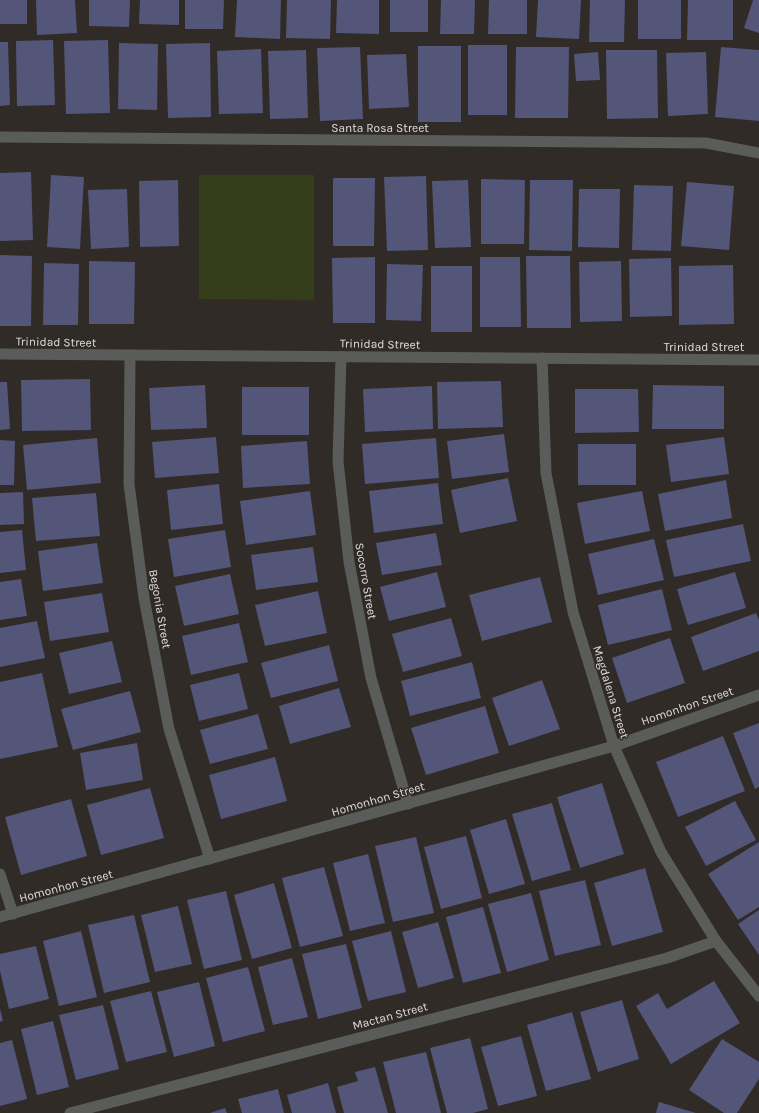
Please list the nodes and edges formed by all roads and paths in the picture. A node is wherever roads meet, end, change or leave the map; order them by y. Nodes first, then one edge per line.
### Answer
1 (0, 137) edge
2 (759, 153) edge
3 (0, 354) edge
4 (130, 355) junction
5 (341, 357) junction
6 (542, 358) junction
7 (759, 360) edge
8 (759, 695) edge
9 (614, 746) junction
10 (408, 804) junction
11 (210, 859) junction
12 (0, 874) edge
13 (13, 914) junction
14 (0, 917) edge
15 (716, 941) junction
16 (759, 996) edge
17 (70, 1113) edge

1 - 2 street, Santa Rosa Street
3 - 4 street, Trinidad Street
4 - 5 street, Trinidad Street
4 - 11 street, Begonia Street
5 - 6 street, Trinidad Street
5 - 10 street, Socorro Street
6 - 7 street, Trinidad Street
6 - 9 street, Magdalena Street
8 - 9 street, Homonhon Street
9 - 10 street, Homonhon Street
9 - 15 street, Magdalena Street
10 - 11 street, Homonhon Street
11 - 13 street, Homonhon Street
12 - 13 street
13 - 14 street, Homonhon Street
15 - 16 street, Magdalena Street
15 - 17 street, Mactan Street

